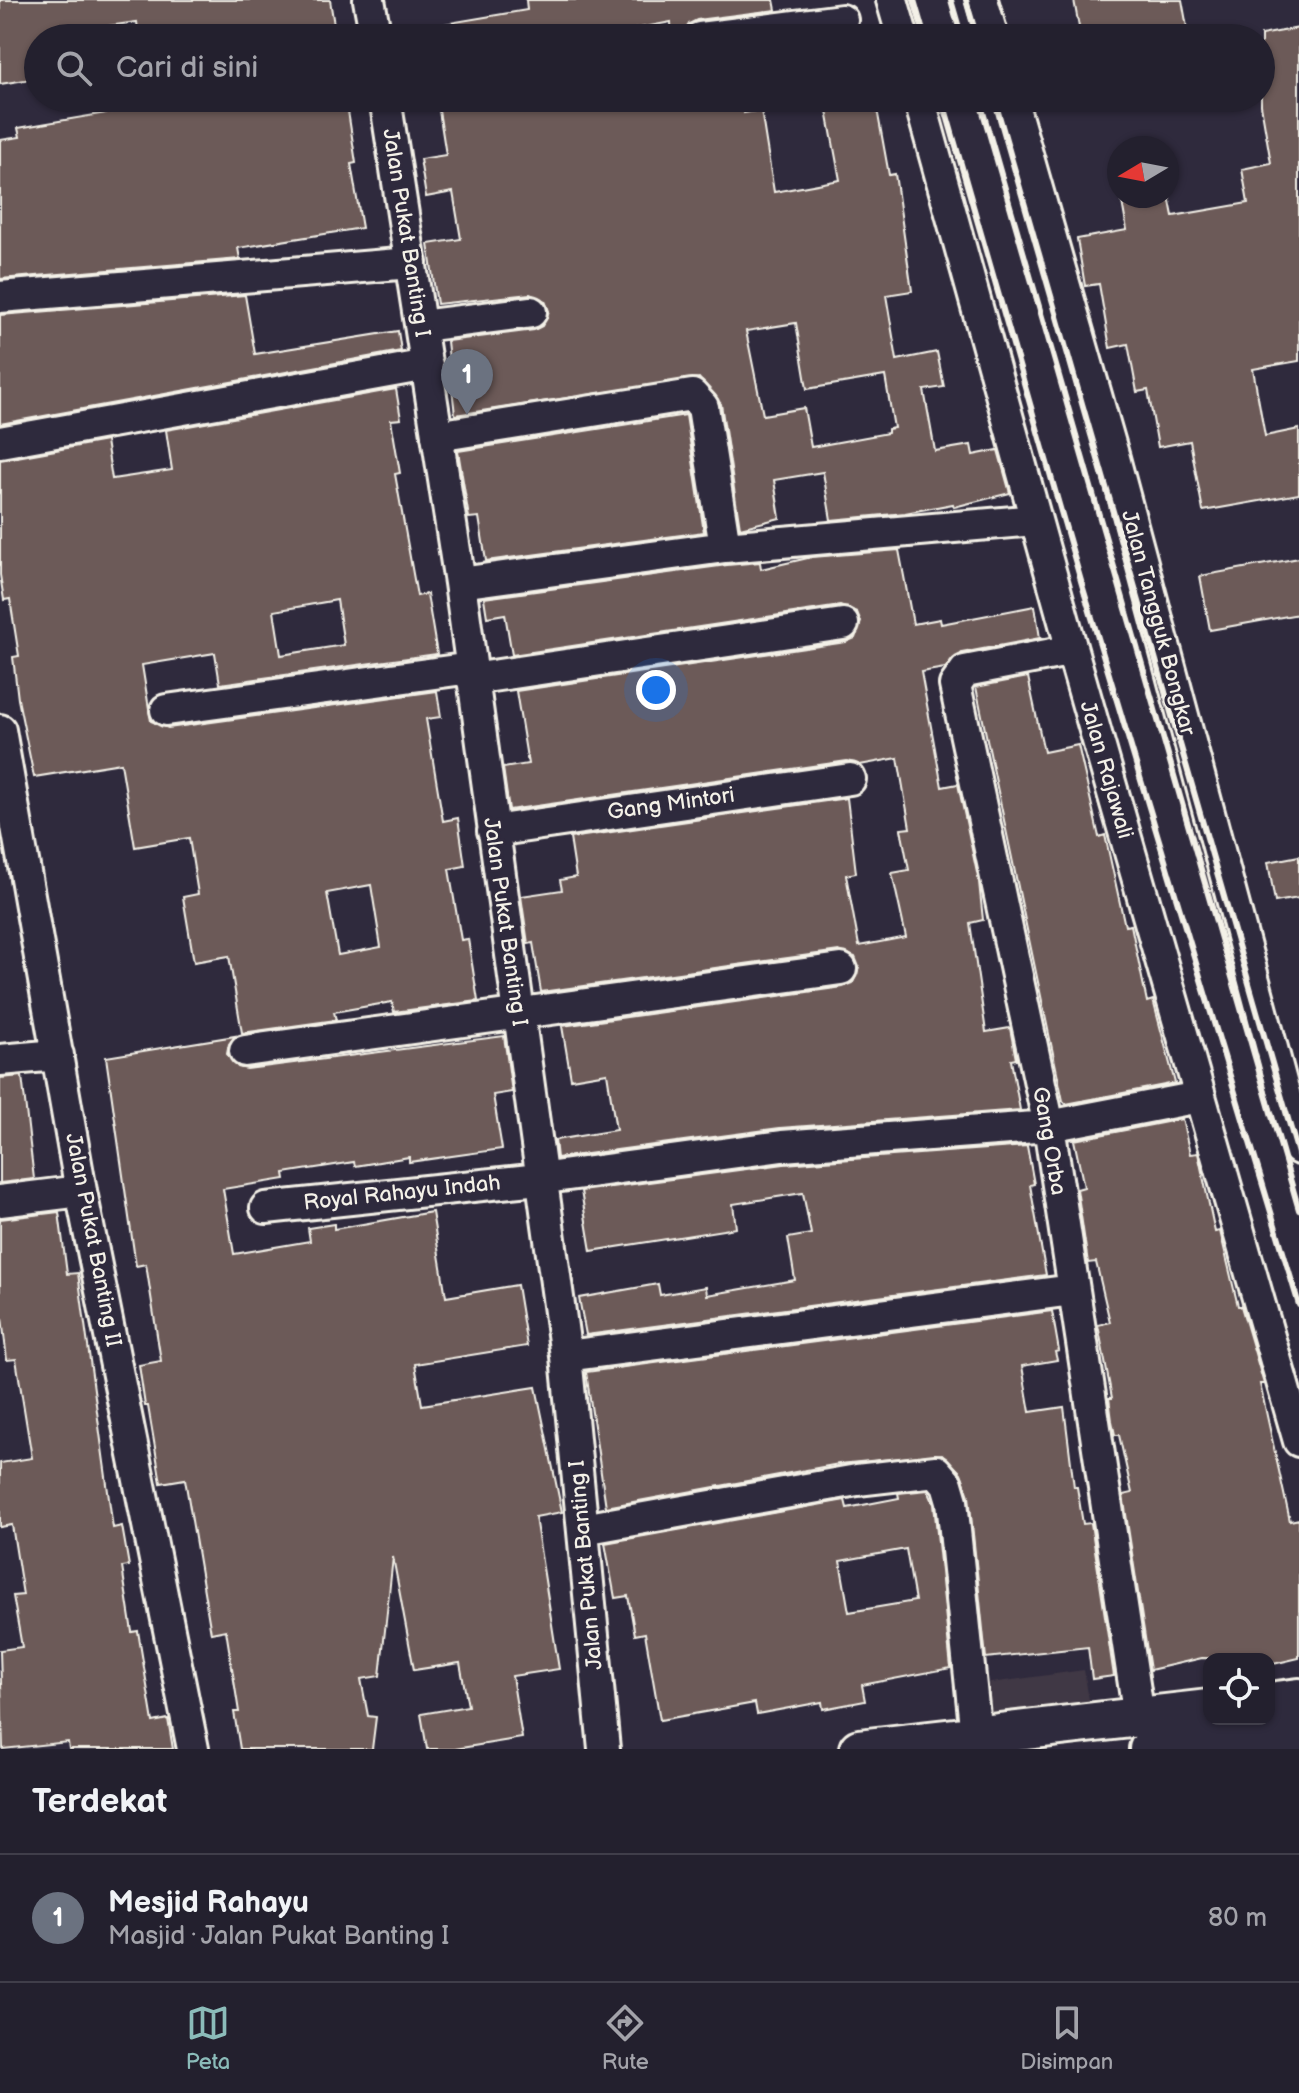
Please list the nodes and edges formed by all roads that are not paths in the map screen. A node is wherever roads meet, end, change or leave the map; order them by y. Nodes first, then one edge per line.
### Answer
1 (369, 0) edge
2 (892, 0) edge
3 (982, 0) edge
4 (842, 20) dead end
5 (373, 24) edge
6 (810, 24) edge
7 (899, 24) edge
8 (989, 24) edge
9 (387, 112) edge
10 (923, 112) edge
11 (1015, 112) edge
12 (411, 263) junction
13 (0, 297) edge
14 (531, 312) dead end
15 (421, 326) junction
16 (427, 365) junction
17 (437, 436) junction
18 (0, 442) edge
19 (1035, 520) junction
20 (725, 547) junction
21 (460, 583) junction
22 (843, 624) dead end
23 (1063, 652) dead end
24 (472, 674) junction
25 (166, 710) dead end
26 (0, 730) edge
27 (850, 779) dead end
28 (493, 831) junction
29 (841, 969) dead end
30 (517, 1013) junction
31 (245, 1051) dead end
32 (58, 1055) junction
33 (0, 1060) edge
34 (1199, 1097) junction
35 (1049, 1126) junction
36 (1299, 1149) edge
37 (539, 1179) junction
38 (81, 1191) junction
39 (0, 1201) edge
40 (266, 1208) dead end
41 (1073, 1290) junction
42 (566, 1356) junction
43 (1299, 1441) edge
44 (583, 1529) junction
45 (1299, 1698) edge
46 (1275, 1701) edge
47 (1203, 1711) edge
48 (1144, 1733) edge
49 (1299, 1734) edge
50 (976, 1736) junction
51 (193, 1749) edge
52 (604, 1749) edge
53 (859, 1749) edge

1 - 5 street
2 - 7 street
3 - 8 street
4 - 6 street
9 - 12 street, Jalan Pukat Banting I
10 - 19 street, Jalan Rajawali
11 - 36 street, Jalan Tangguk Bongkar
12 - 13 street
12 - 15 street, Jalan Pukat Banting I
14 - 15 street
15 - 16 street, Jalan Pukat Banting I
16 - 17 street, Jalan Pukat Banting I
16 - 18 street
17 - 20 street
17 - 21 street, Jalan Pukat Banting I
19 - 20 street
19 - 34 street, Jalan Rajawali
20 - 21 street
21 - 24 street, Jalan Pukat Banting I
22 - 24 street
23 - 35 street, Gang Orba
24 - 25 street
24 - 28 street, Jalan Pukat Banting I
26 - 32 street, Jalan Pukat Banting II
27 - 28 street, Gang Mintori
28 - 30 street, Jalan Pukat Banting I
29 - 30 street
30 - 31 street
30 - 37 street, Jalan Pukat Banting I
32 - 33 street
32 - 38 street, Jalan Pukat Banting II
34 - 35 street, Royal Rahayu Indah
34 - 43 street, Jalan Rajawali
35 - 37 street, Royal Rahayu Indah
35 - 41 street, Gang Orba
37 - 40 street, Royal Rahayu Indah
37 - 42 street, Jalan Pukat Banting I
38 - 39 street
38 - 51 street, Jalan Pukat Banting II
41 - 42 street
41 - 48 street, Gang Orba
42 - 44 street, Jalan Pukat Banting I
44 - 50 street
44 - 52 street, Jalan Pukat Banting I
45 - 46 street
47 - 48 street
48 - 49 street
48 - 50 street
50 - 53 street

